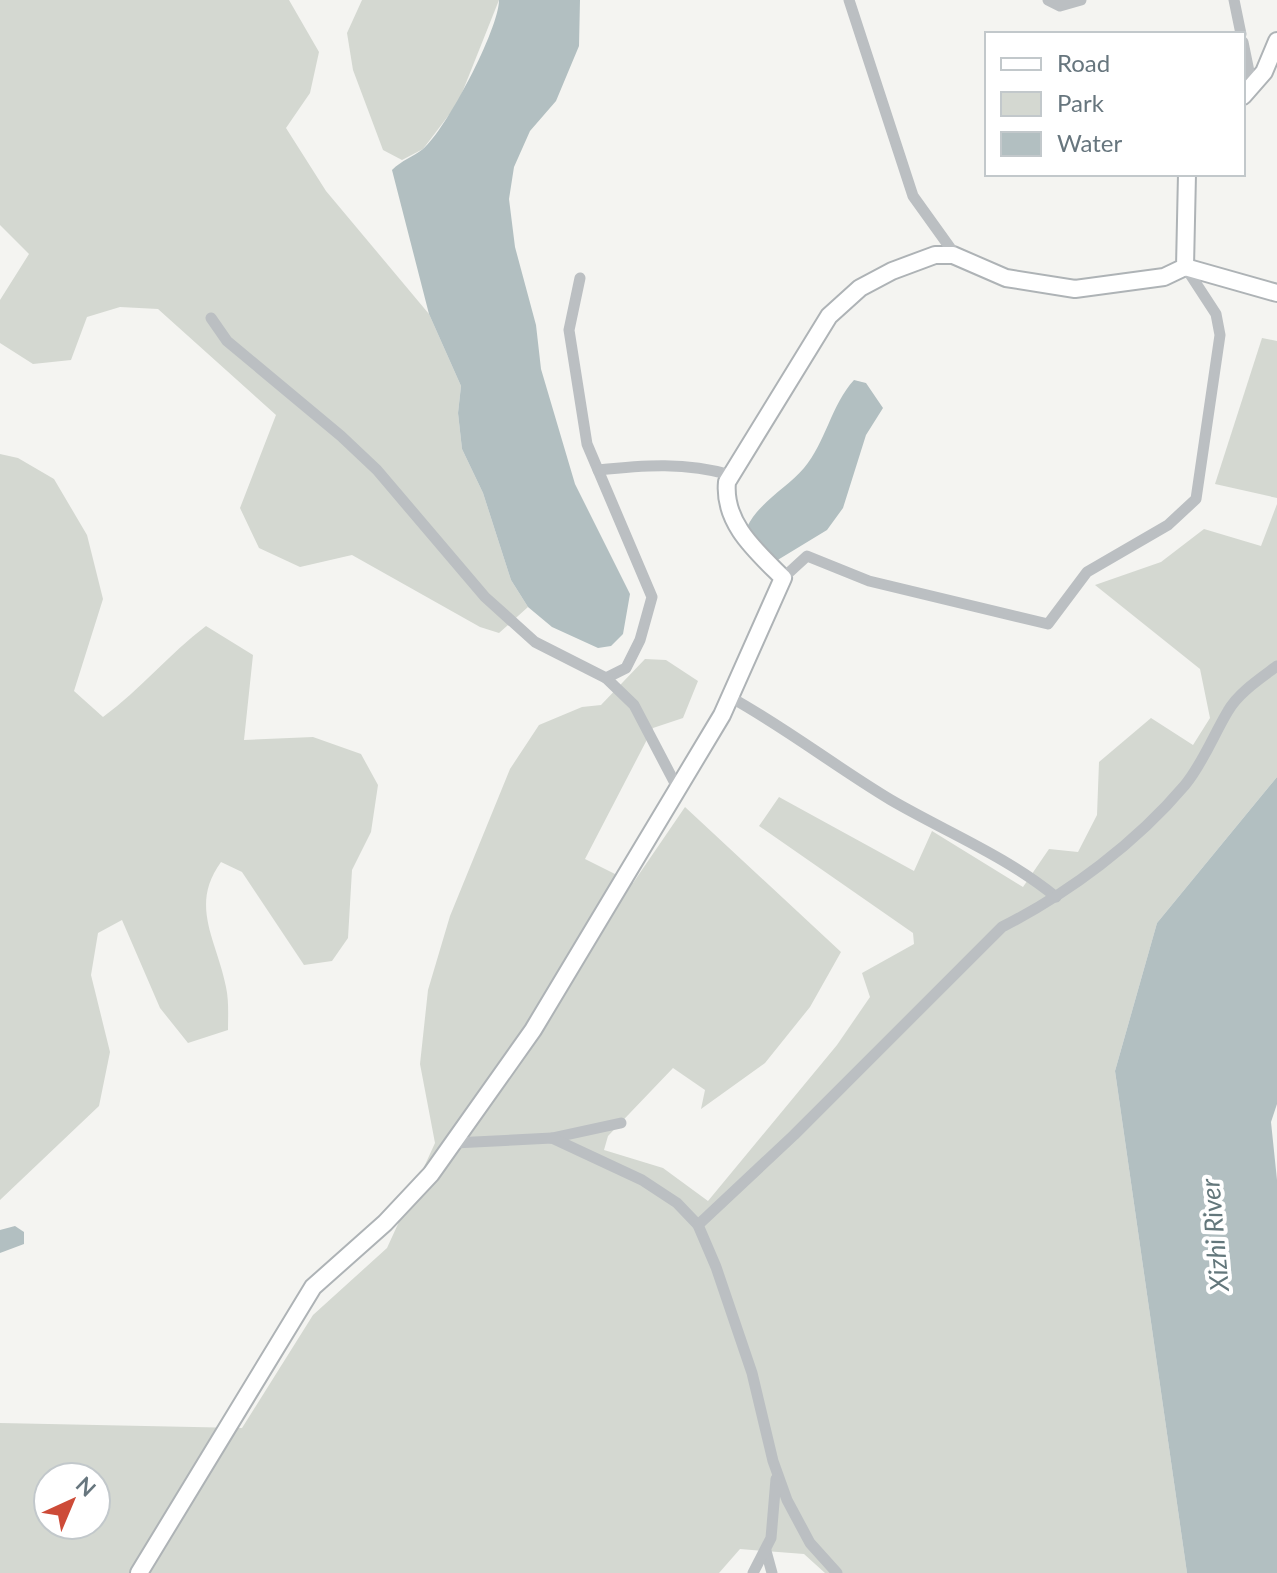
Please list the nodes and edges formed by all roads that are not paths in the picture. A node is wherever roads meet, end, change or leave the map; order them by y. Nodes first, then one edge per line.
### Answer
1 (849, 0) edge
2 (1048, 0) edge
3 (1081, 0) edge
4 (1234, 0) edge
5 (1241, 32) edge
6 (1277, 41) edge
7 (1245, 62) edge
8 (1248, 91) edge
9 (1187, 176) edge
10 (956, 256) junction
11 (1185, 267) junction
12 (580, 278) dead end
13 (1277, 293) edge
14 (211, 318) dead end
15 (598, 470) junction
16 (731, 475) junction
17 (783, 578) junction
18 (1277, 666) edge
19 (606, 678) junction
20 (730, 697) junction
21 (678, 789) junction
22 (1056, 897) junction
23 (621, 1123) dead end
24 (552, 1138) junction
25 (454, 1143) junction
26 (698, 1225) junction
27 (776, 1470) junction
28 (766, 1551) junction
29 (139, 1573) edge
30 (753, 1573) edge
31 (772, 1573) edge
32 (837, 1573) edge

1 - 10 street
2 - 3 street
4 - 5 street
6 - 8 street
7 - 8 street
9 - 11 street
10 - 11 street
10 - 16 street
11 - 13 street
11 - 17 street
12 - 15 street
14 - 19 street
15 - 16 street
15 - 19 street
16 - 17 street
17 - 20 street
18 - 22 street
19 - 21 street
20 - 21 street
20 - 22 street
21 - 25 street
22 - 26 street
23 - 24 street
24 - 25 street
24 - 26 street
25 - 29 street
26 - 27 street
27 - 28 street
27 - 32 street
28 - 30 street
28 - 31 street

